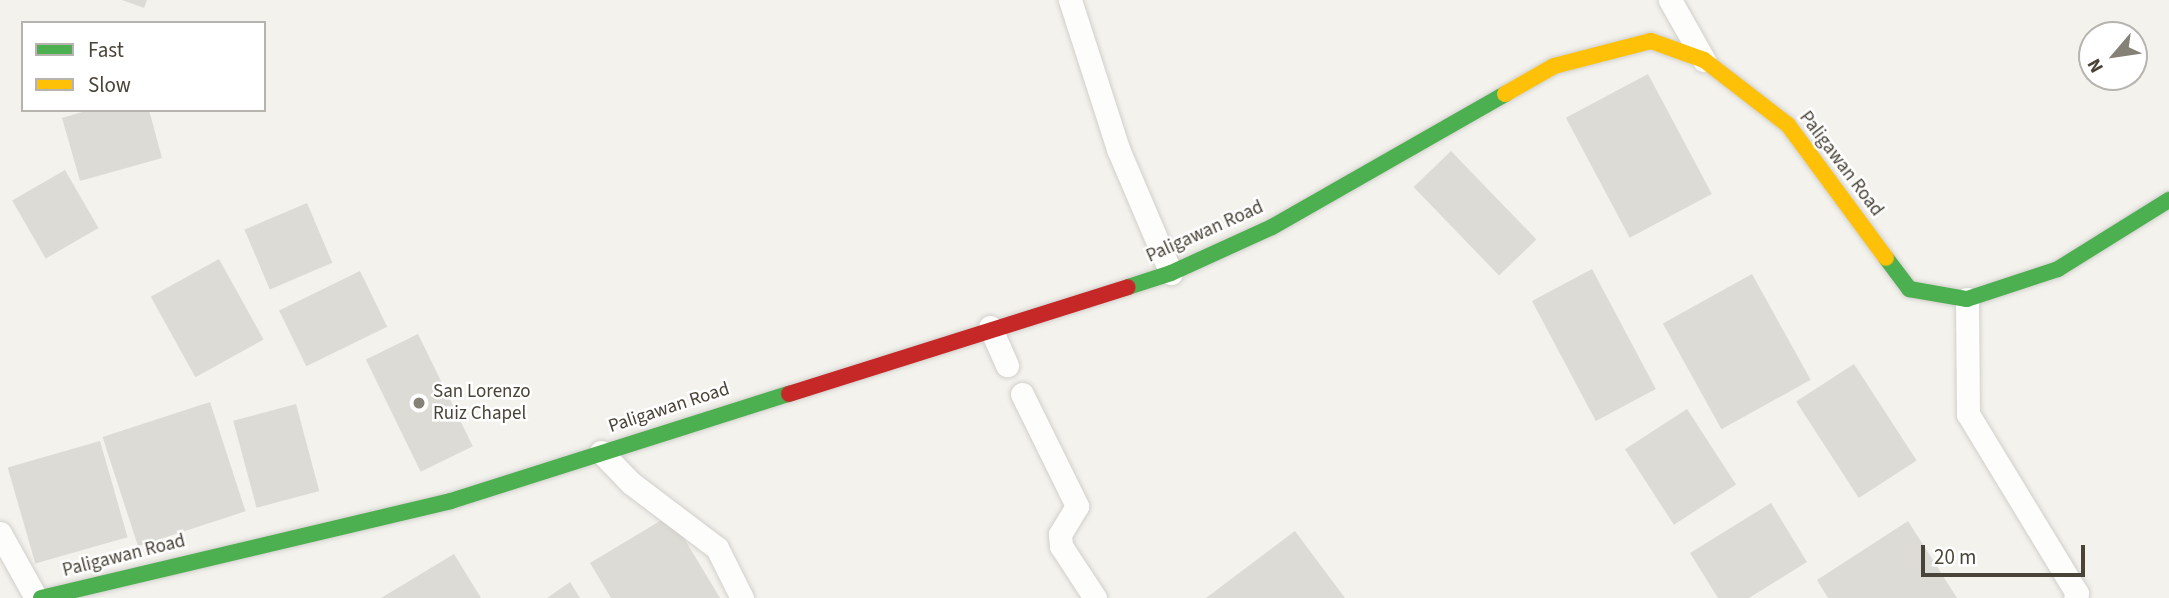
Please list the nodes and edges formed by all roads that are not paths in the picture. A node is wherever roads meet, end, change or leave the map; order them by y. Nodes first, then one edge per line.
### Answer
1 (1070, 0) edge
2 (1670, 0) edge
3 (1704, 60) junction
4 (2169, 200) edge
5 (1171, 273) junction
6 (1967, 299) junction
7 (990, 327) junction
8 (1007, 365) dead end
9 (1022, 394) dead end
10 (601, 452) junction
11 (0, 533) edge
12 (39, 598) edge
13 (742, 598) edge
14 (1096, 598) edge
15 (2075, 598) edge

1 - 5 lane
2 - 3 lane
3 - 5 street, Paligawan Road
3 - 6 street, Paligawan Road
4 - 6 street, Paligawan Road
5 - 7 street, Paligawan Road
6 - 15 lane
7 - 8 lane
7 - 10 street, Paligawan Road
9 - 14 lane
10 - 12 street, Paligawan Road
10 - 13 lane
11 - 12 lane

